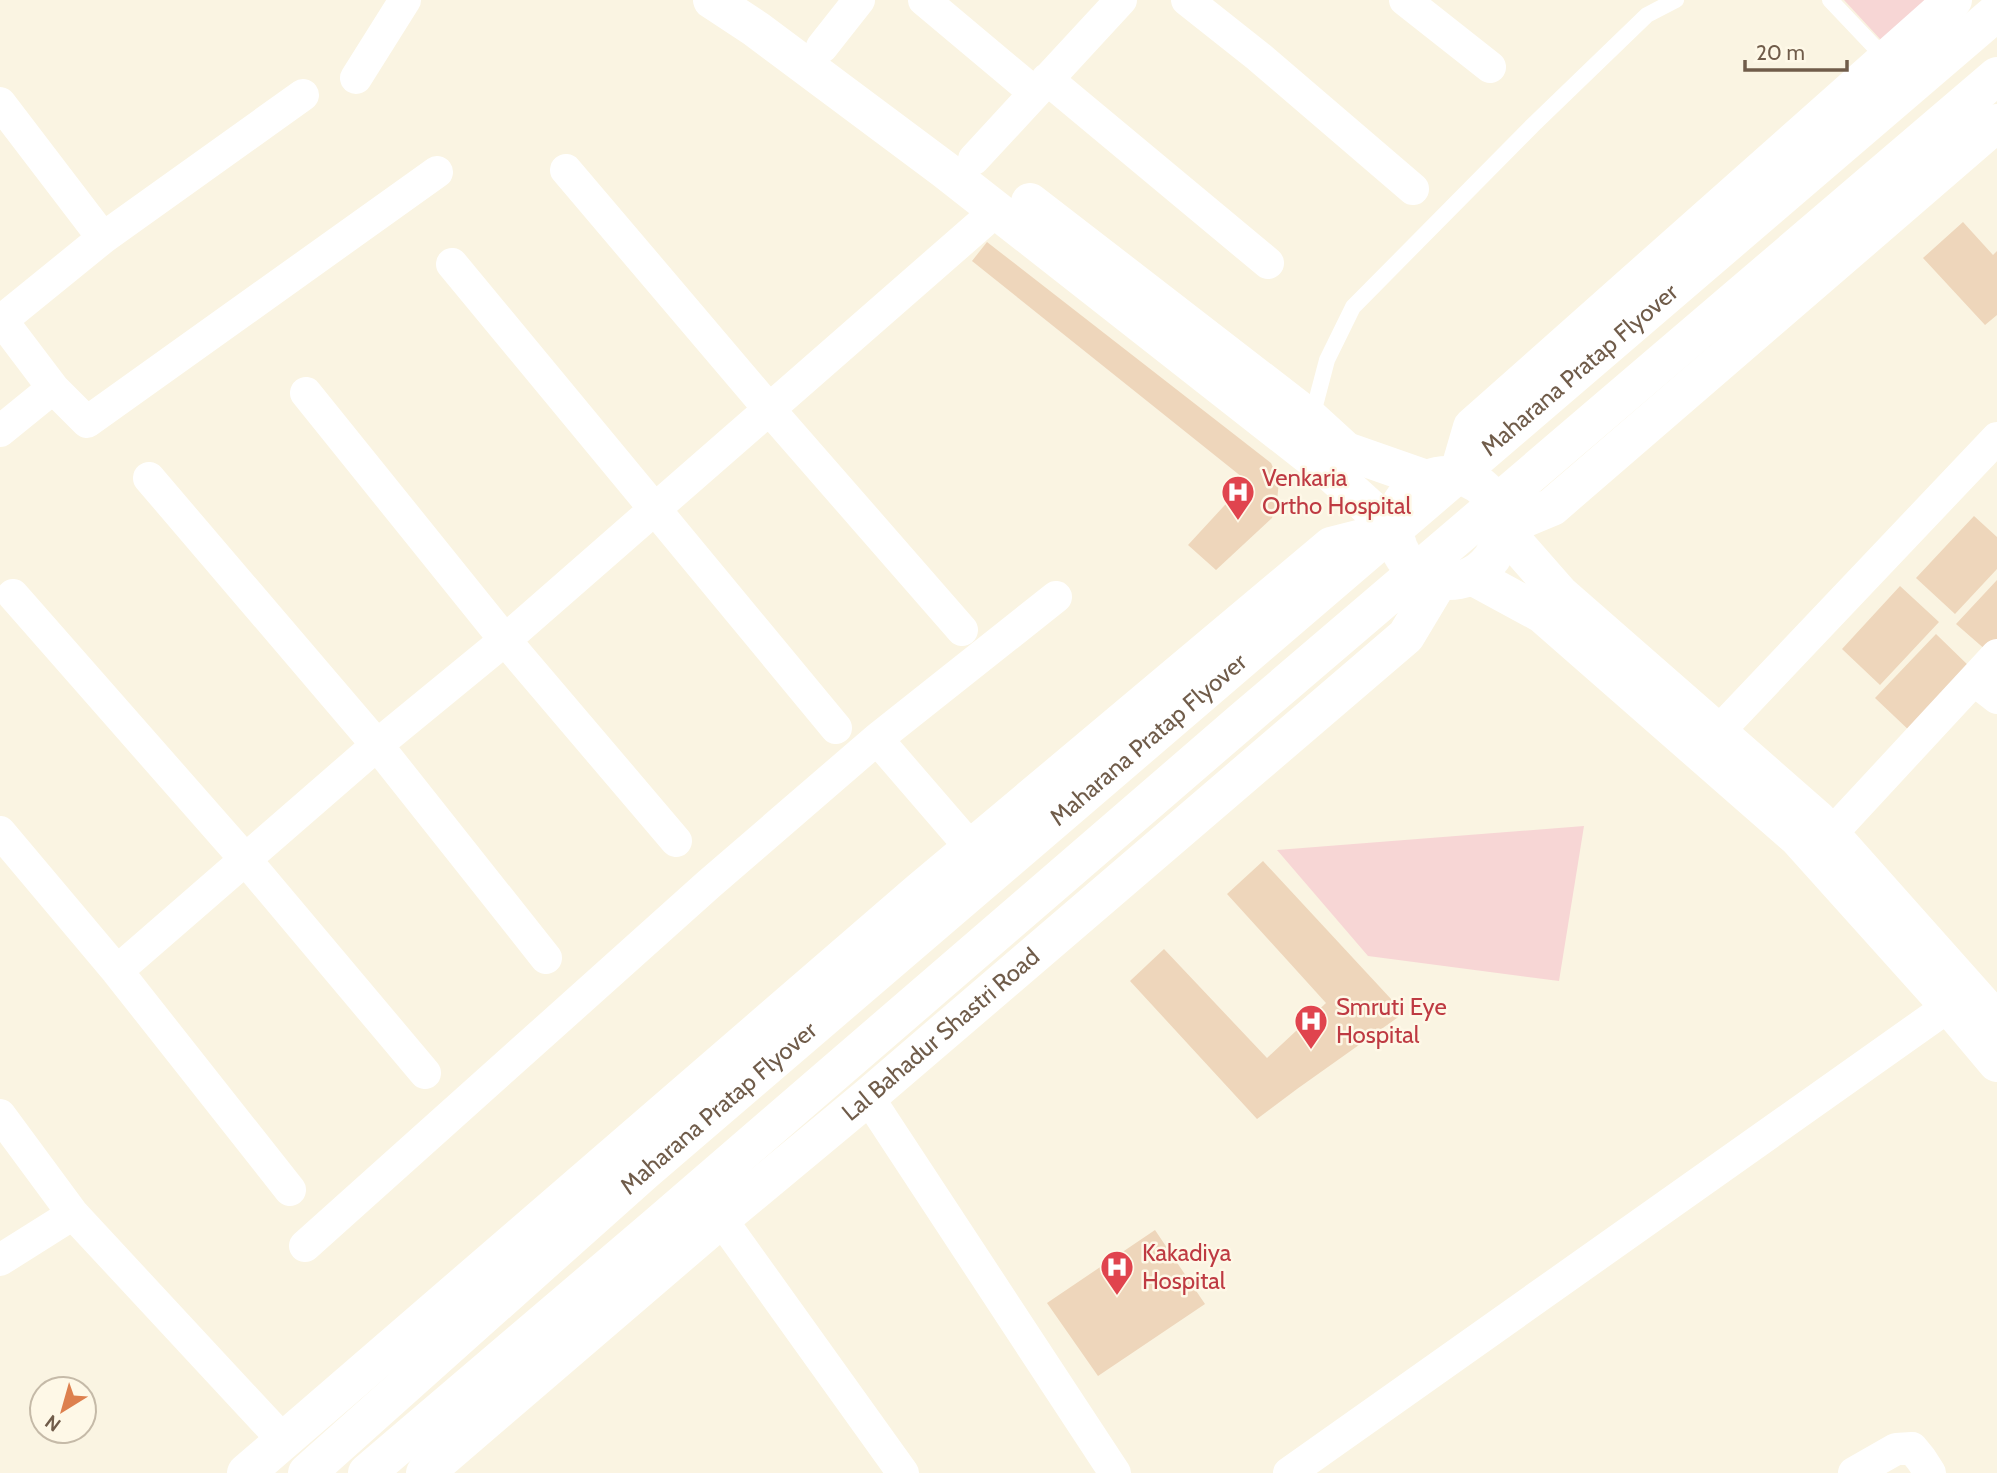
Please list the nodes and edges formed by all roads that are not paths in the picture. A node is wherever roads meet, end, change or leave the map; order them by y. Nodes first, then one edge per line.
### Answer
1 (405, 0) edge
2 (712, 0) edge
3 (759, 0) edge
4 (859, 0) edge
5 (924, 0) edge
6 (1187, 0) edge
7 (1405, 0) edge
8 (1676, 0) edge
9 (1830, 0) edge
10 (1953, 0) edge
11 (1104, 5) edge
12 (1997, 12) edge
13 (822, 47) junction
14 (1887, 60) junction
15 (1490, 67) dead end
16 (1997, 76) edge
17 (356, 78) dead end
18 (1041, 86) junction
19 (303, 95) dead end
20 (0, 103) edge
21 (1997, 123) edge
22 (974, 159) junction
23 (565, 170) dead end
24 (437, 172) dead end
25 (1413, 189) dead end
26 (997, 210) junction
27 (103, 238) junction
28 (1268, 263) dead end
29 (452, 264) dead end
30 (1, 319) edge
31 (53, 388) junction
32 (306, 393) dead end
33 (769, 409) junction
34 (1311, 419) junction
35 (0, 431) edge
36 (1997, 438) edge
37 (1442, 477) junction
38 (149, 478) dead end
39 (654, 510) junction
40 (1502, 528) junction
41 (1394, 530) junction
42 (1455, 578) junction
43 (13, 595) dead end
44 (1056, 597) dead end
45 (962, 630) dead end
46 (505, 640) junction
47 (1997, 656) edge
48 (1985, 689) edge
49 (836, 728) dead end
50 (1718, 732) junction
51 (877, 739) junction
52 (377, 746) junction
53 (0, 832) edge
54 (1831, 834) junction
55 (676, 841) dead end
56 (972, 849) junction
57 (245, 859) junction
58 (546, 958) dead end
59 (117, 971) junction
60 (1949, 1006) junction
61 (1997, 1021) edge
62 (1997, 1063) edge
63 (425, 1073) dead end
64 (868, 1097) junction
65 (0, 1115) edge
66 (290, 1190) dead end
67 (73, 1214) junction
68 (721, 1219) junction
69 (305, 1245) dead end
70 (0, 1260) edge
71 (283, 1440) junction
72 (246, 1473) edge
73 (307, 1473) edge
74 (367, 1473) edge
75 (425, 1473) edge
76 (903, 1473) edge
77 (1115, 1473) edge
78 (1289, 1473) edge
79 (1854, 1473) edge
80 (1930, 1473) edge

1 - 17 street
2 - 26 main road
3 - 13 main road
4 - 13 street
5 - 18 street
6 - 25 street
7 - 15 street
8 - 34 lane
9 - 14 lane
10 - 14 main road
11 - 18 street
12 - 73 main road, Maharana Pratap Flyover
13 - 22 main road
14 - 37 main road
16 - 74 main road, Maharana Pratap Flyover
18 - 22 street
18 - 28 street
19 - 27 street
20 - 27 street
21 - 40 main road
22 - 34 main road
23 - 33 street
24 - 31 street
26 - 33 street
26 - 41 main road
27 - 30 street
29 - 39 street
30 - 31 street
31 - 35 street
32 - 46 street
33 - 39 street
33 - 45 street
34 - 37 main road
36 - 50 street
37 - 40 main road
37 - 41 main road
38 - 52 street
39 - 46 street
39 - 49 street
40 - 42 main road
40 - 50 main road
41 - 42 main road
41 - 56 main road
42 - 60 main road
42 - 64 main road, Lal Bahadur Shastri Road
43 - 57 street
44 - 51 street
46 - 52 street
46 - 55 street
47 - 48 street
48 - 54 street
50 - 54 main road
51 - 56 street
51 - 69 street
52 - 57 street
52 - 58 street
53 - 59 street
54 - 61 main road
56 - 71 main road
57 - 59 street
57 - 63 street
59 - 66 street
60 - 62 main road
60 - 78 street
64 - 68 main road, Lal Bahadur Shastri Road
64 - 77 street
65 - 67 street
67 - 70 street
67 - 71 street
68 - 75 main road, Lal Bahadur Shastri Road
68 - 76 street
71 - 72 main road
79 - 80 street

